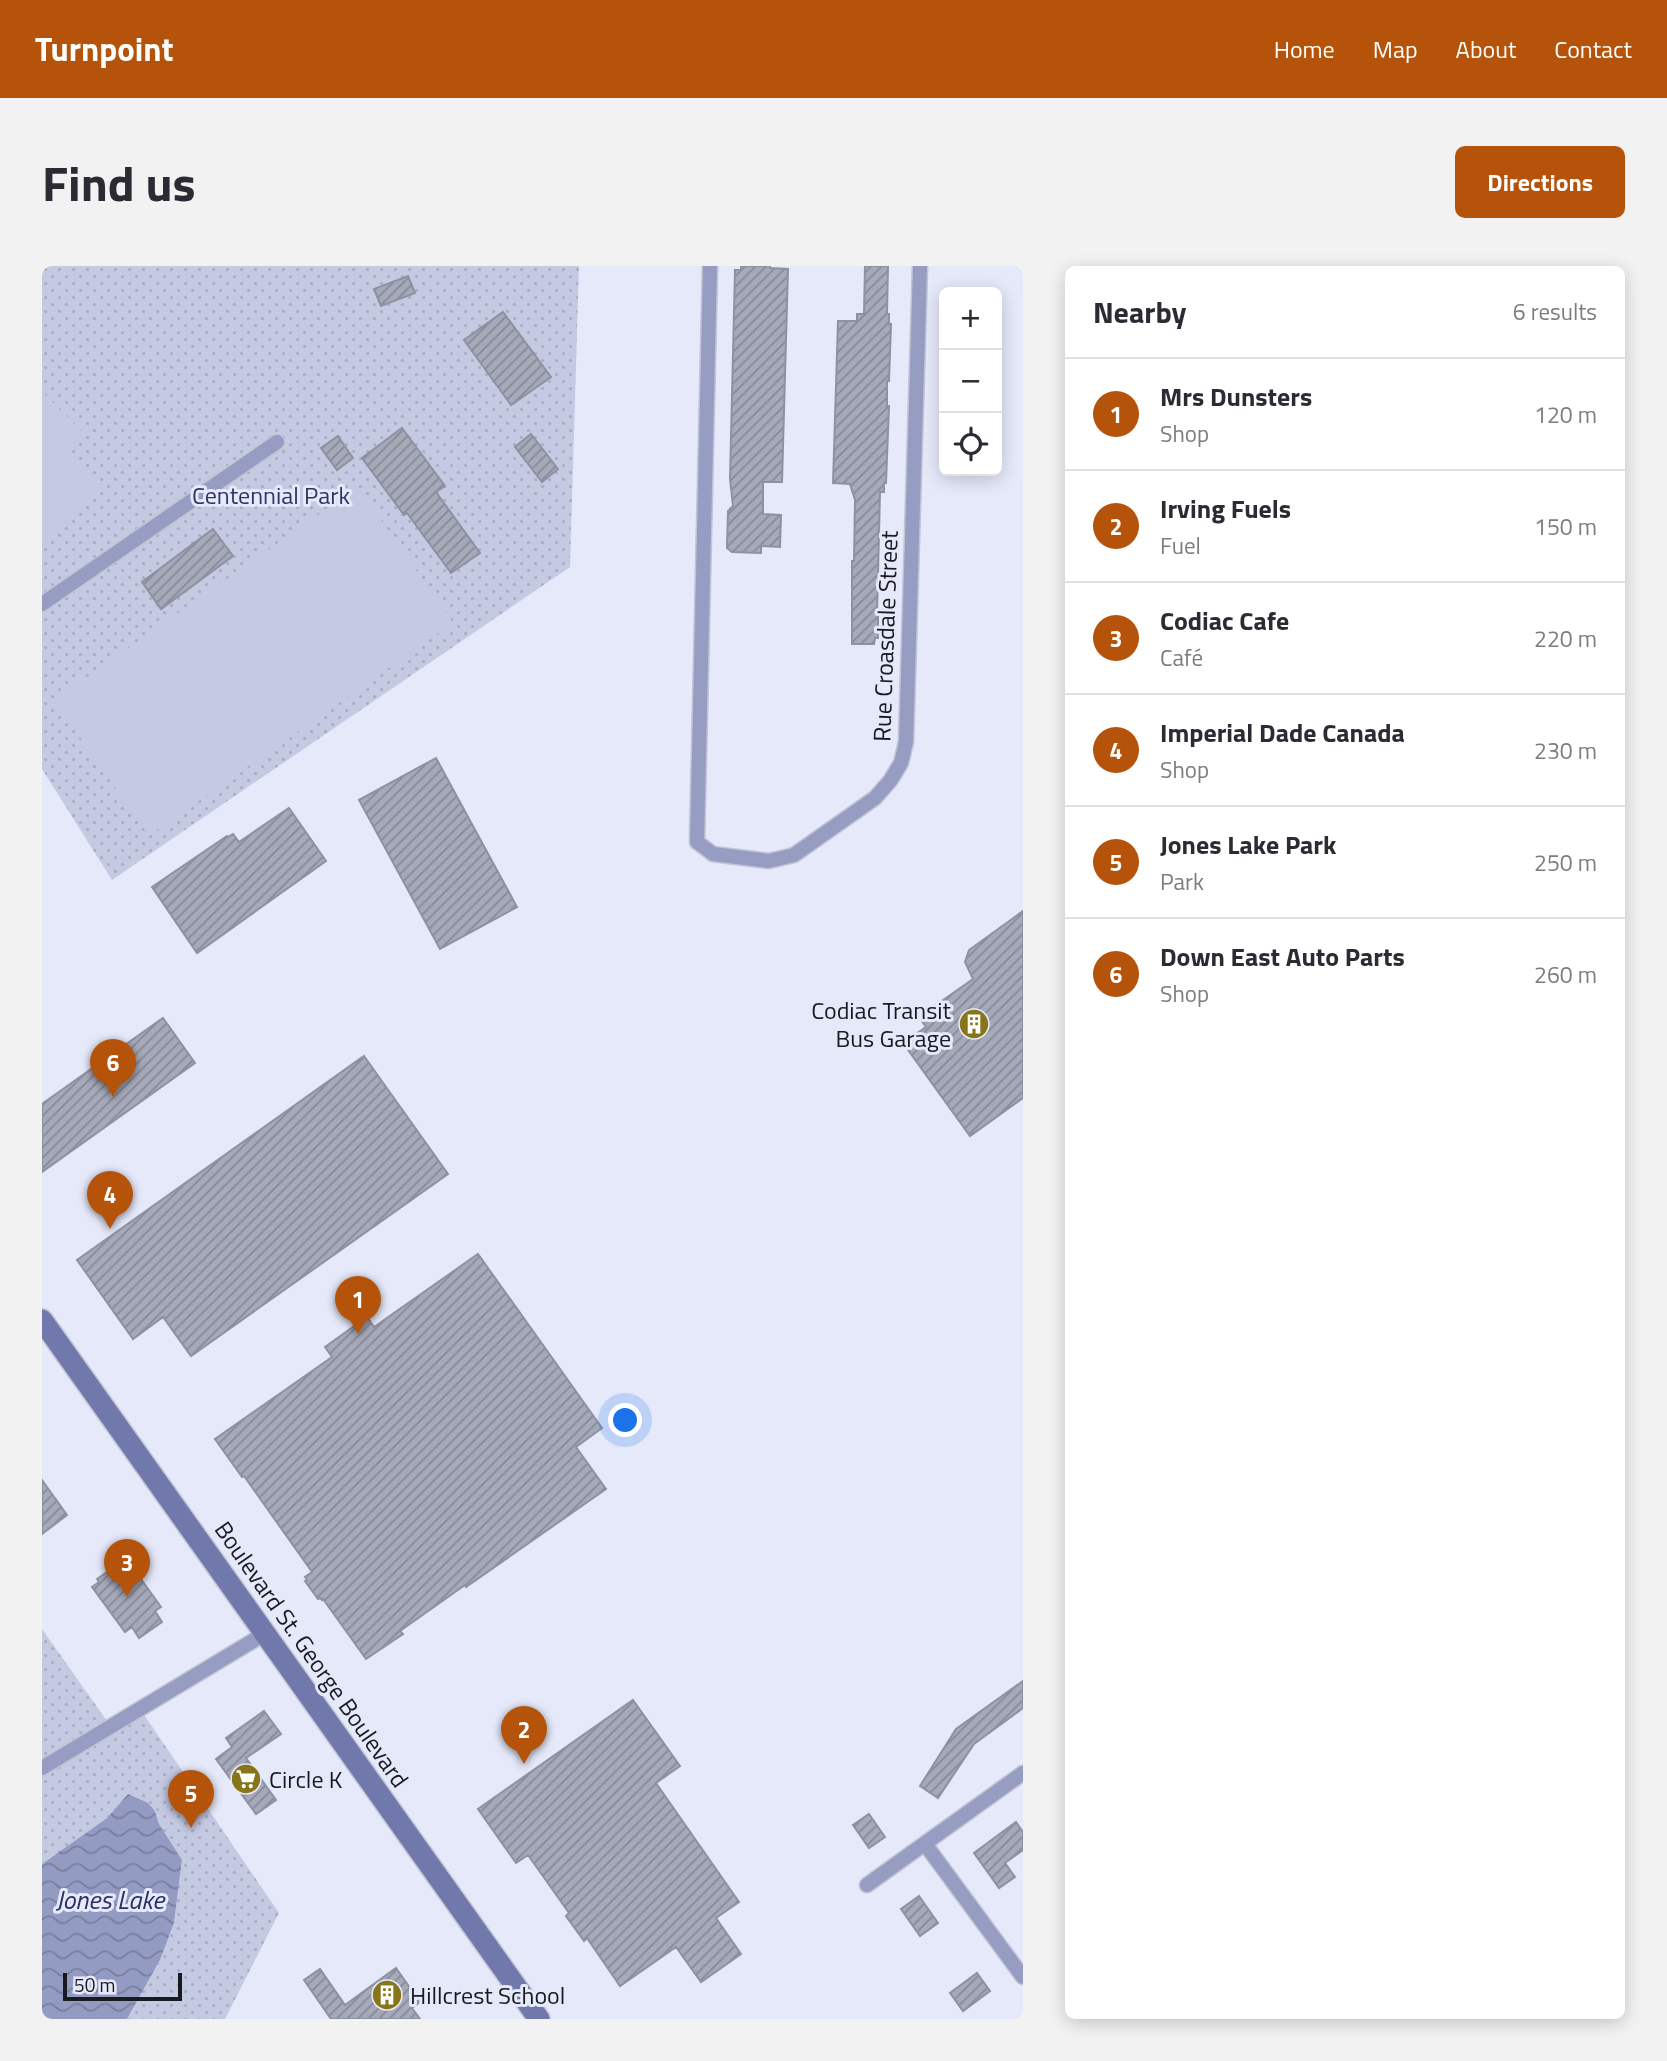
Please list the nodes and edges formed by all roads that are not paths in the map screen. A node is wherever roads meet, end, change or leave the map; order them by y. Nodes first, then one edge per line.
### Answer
1 (710, 266) edge
2 (919, 266) edge
3 (277, 442) dead end
4 (42, 604) edge
5 (42, 1320) edge
6 (266, 1633) junction
7 (42, 1768) edge
8 (1023, 1773) edge
9 (925, 1844) junction
10 (867, 1885) dead end
11 (1023, 1977) edge
12 (539, 2019) edge

1 - 2 street, Rue Croasdale Street
3 - 4 street
5 - 6 main road, Boulevard St. George Boulevard
6 - 7 street
6 - 12 main road, Boulevard St. George Boulevard
8 - 9 street
9 - 10 street
9 - 11 street

